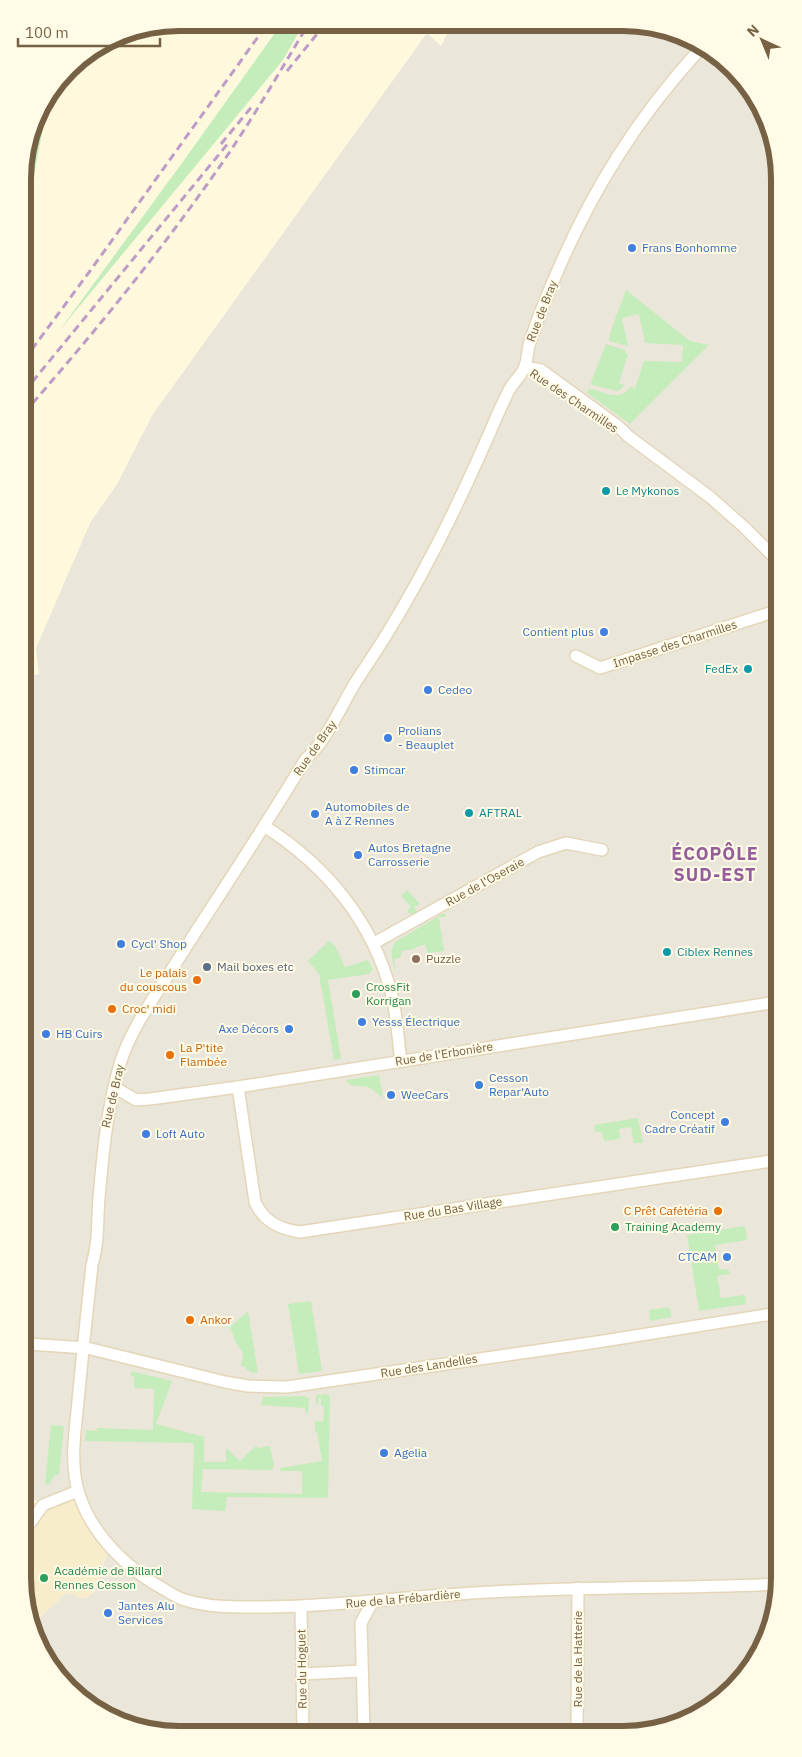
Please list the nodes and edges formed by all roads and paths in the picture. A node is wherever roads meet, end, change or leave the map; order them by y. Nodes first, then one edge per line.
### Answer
1 (698, 52) edge
2 (525, 367) junction
3 (771, 554) edge
4 (771, 613) edge
5 (576, 656) dead end
6 (264, 826) junction
7 (602, 850) dead end
8 (374, 943) junction
9 (770, 1003) edge
10 (401, 1061) junction
11 (114, 1087) junction
12 (238, 1087) junction
13 (770, 1161) edge
14 (770, 1313) edge
15 (31, 1344) edge
16 (82, 1347) junction
17 (78, 1491) junction
18 (31, 1522) edge
19 (770, 1584) edge
20 (578, 1588) junction
21 (373, 1601) junction
22 (301, 1607) junction
23 (362, 1672) junction
24 (302, 1674) junction
25 (303, 1726) edge
26 (364, 1726) edge
27 (577, 1726) edge

1 - 2 street, Rue de Bray
2 - 3 street, Rue des Charmilles
2 - 6 street, Rue de Bray
4 - 5 street, Impasse des Charmilles
6 - 8 street
6 - 11 street, Rue de Bray
7 - 8 street, Rue de l'Oseraie
8 - 10 street
9 - 10 street, Rue de l'Erbonière
10 - 12 street, Rue de l'Erbonière
11 - 12 street, Rue de l'Erbonière
11 - 16 street, Rue de Bray
12 - 13 street, Rue du Bas Village
14 - 16 street, Rue des Landelles
15 - 16 street, Rue des Landelles
16 - 17 street, Rue de Bray
17 - 18 street
17 - 22 street, Rue de la Frébardière
19 - 20 street, Rue de la Frébardière
20 - 21 street, Rue de la Frébardière
20 - 27 street, Rue de la Hatterie
21 - 22 street, Rue de la Frébardière
21 - 23 street
22 - 24 street, Rue du Hoguet
23 - 24 street
23 - 26 street
24 - 25 street, Rue du Hoguet

